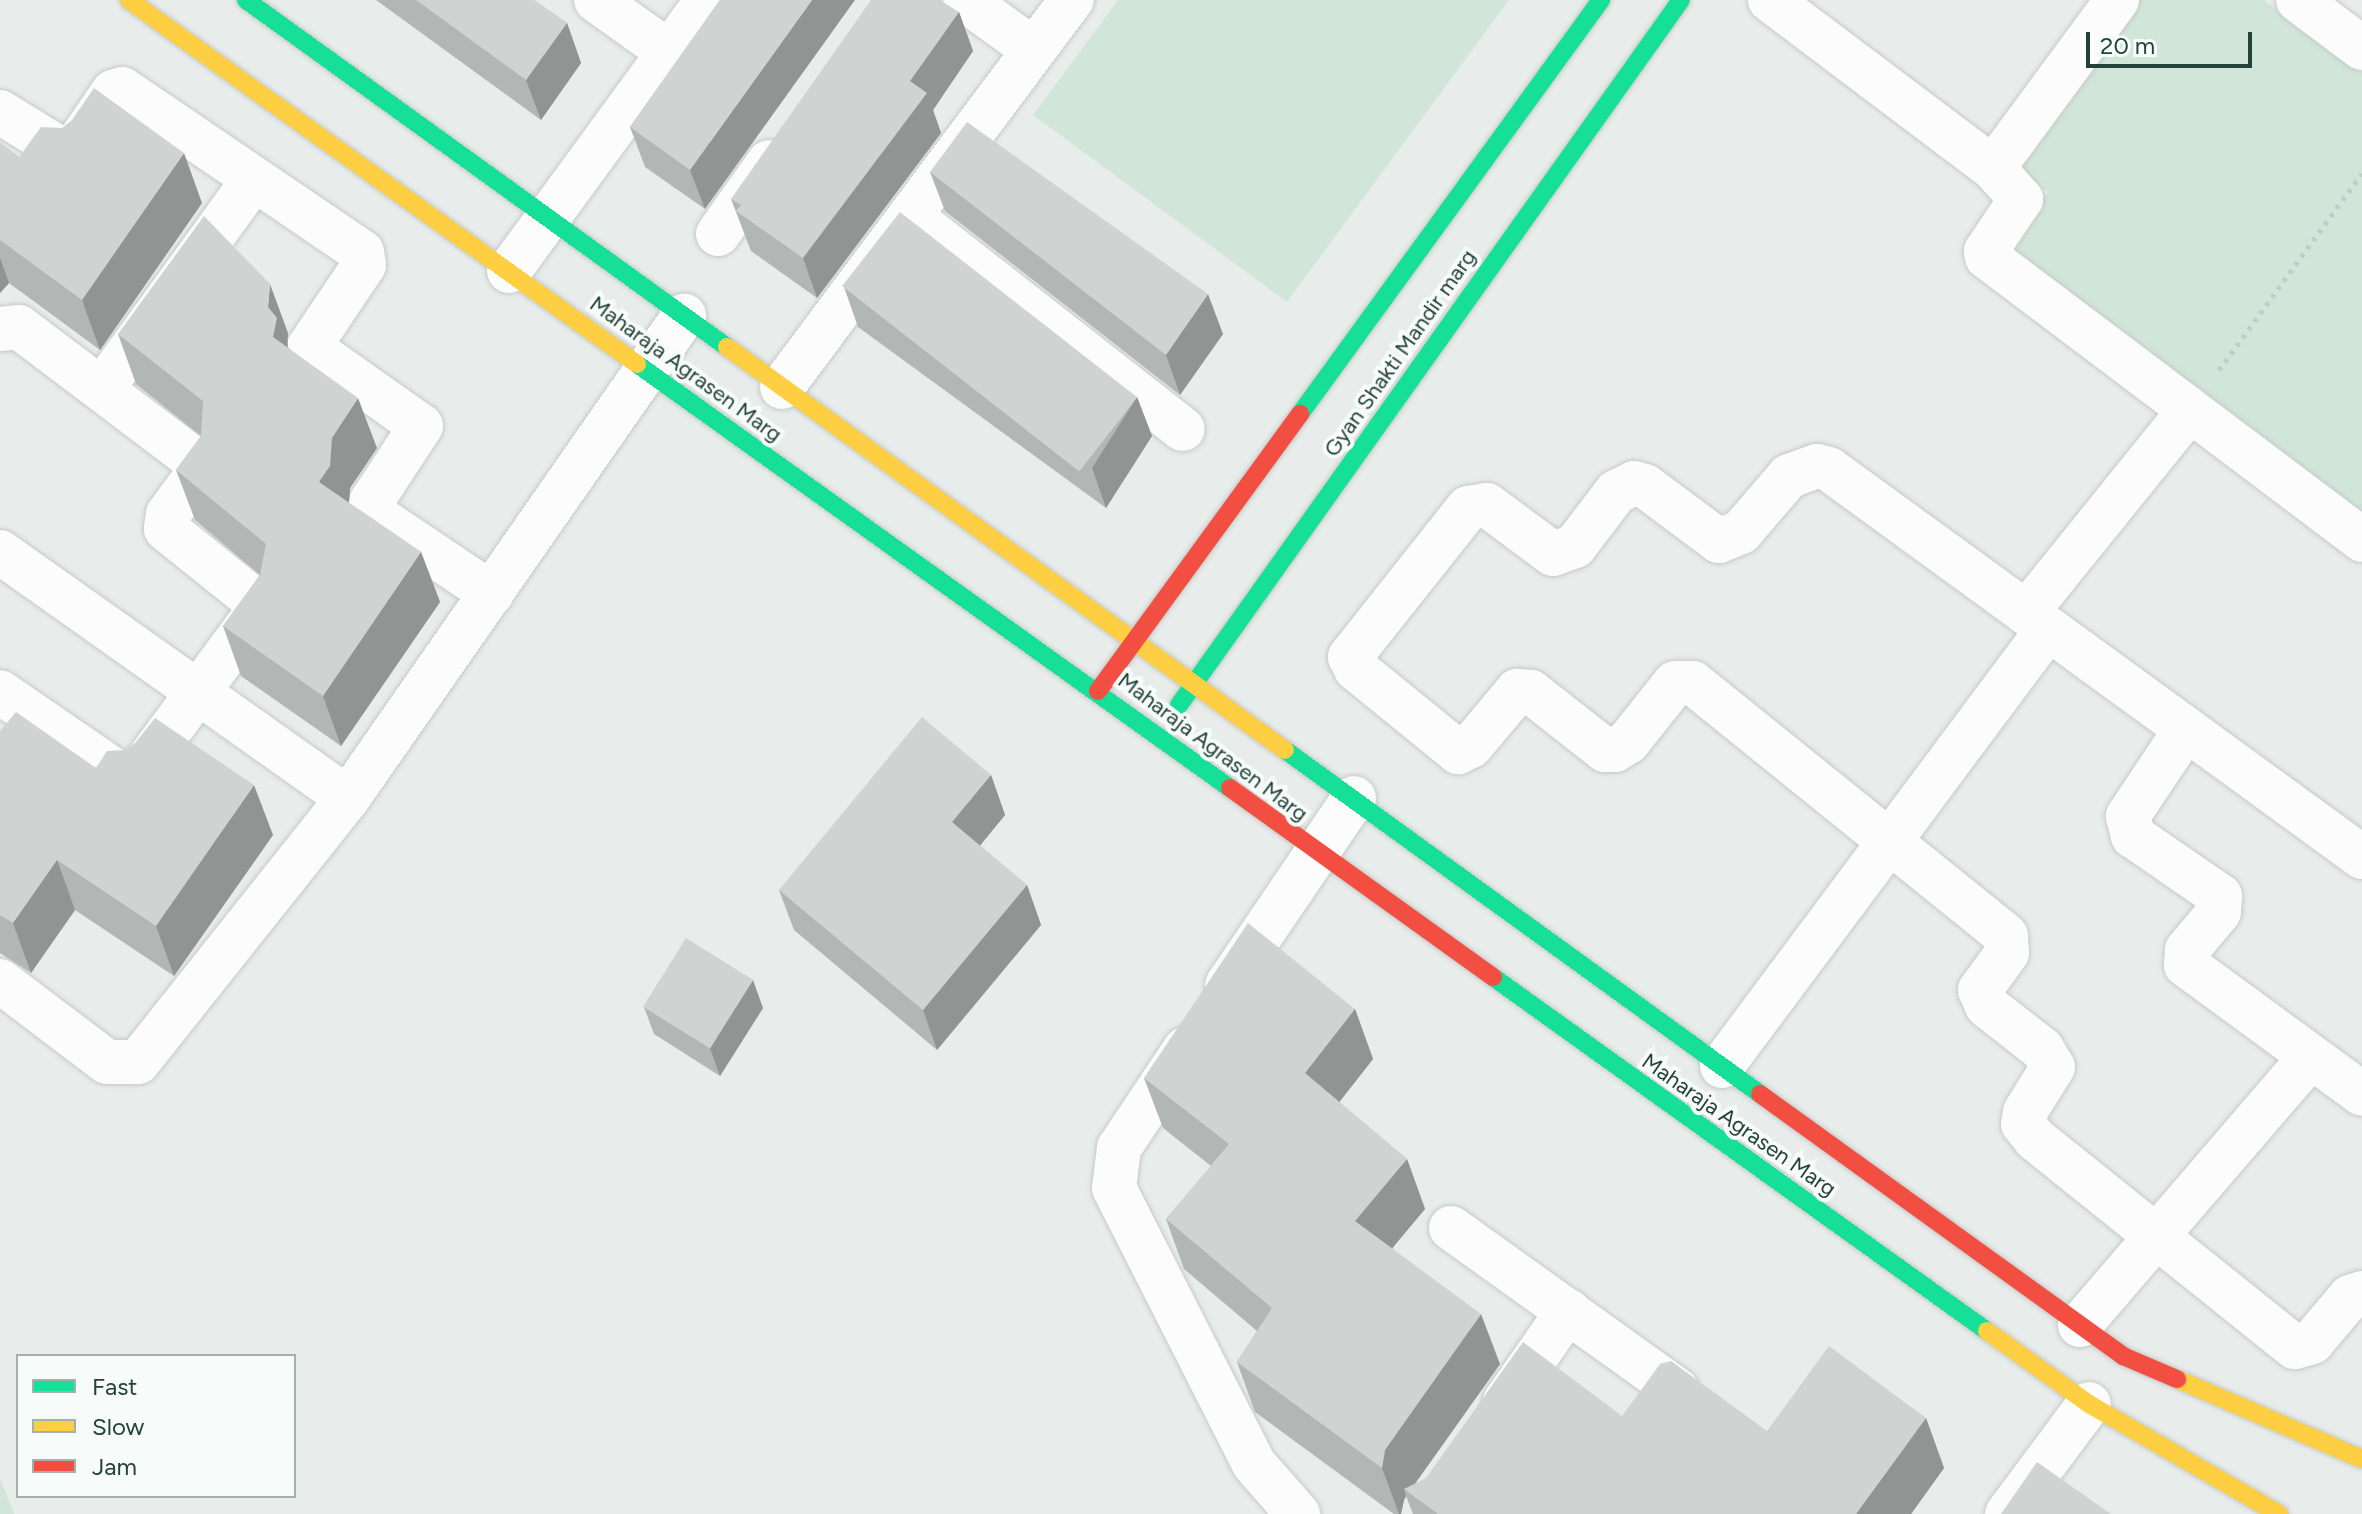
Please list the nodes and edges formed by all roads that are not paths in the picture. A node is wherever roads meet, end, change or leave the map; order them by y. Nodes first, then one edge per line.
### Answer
1 (129, 0) edge
2 (246, 0) edge
3 (596, 0) edge
4 (707, 0) edge
5 (965, 0) edge
6 (1072, 0) edge
7 (1601, 0) edge
8 (1681, 0) edge
9 (1770, 0) edge
10 (2117, 0) edge
11 (2298, 0) edge
12 (2362, 48) edge
13 (1034, 50) junction
14 (669, 52) junction
15 (0, 112) edge
16 (792, 130) edge
17 (1993, 168) junction
18 (254, 179) junction
19 (910, 216) junction
20 (549, 219) junction
21 (718, 234) dead end
22 (509, 271) junction
23 (684, 316) junction
24 (0, 329) edge
25 (647, 371) junction
26 (782, 387) junction
27 (102, 389) junction
28 (2189, 411) junction
29 (1183, 429) dead end
30 (2362, 540) edge
31 (2, 559) edge
32 (492, 594) junction
33 (2037, 621) junction
34 (1135, 639) junction
35 (1194, 683) junction
36 (1098, 691) junction
37 (198, 692) junction
38 (18, 704) edge
39 (2186, 729) junction
40 (1158, 734) junction
41 (9, 754) edge
42 (348, 798) junction
43 (1354, 798) junction
44 (1890, 841) junction
45 (1314, 852) junction
46 (2362, 857) edge
47 (0, 981) edge
48 (2310, 1058) junction
49 (1722, 1066) junction
50 (2362, 1094) edge
51 (1451, 1228) dead end
52 (2157, 1237) junction
53 (2362, 1293) edge
54 (1568, 1311) junction
55 (2080, 1325) junction
56 (1677, 1390) edge
57 (2089, 1404) junction
58 (1478, 1438) edge
59 (2362, 1459) edge
60 (1298, 1514) edge
61 (2007, 1514) edge
62 (2279, 1514) edge

1 - 22 street, Maharaja Agrasen Marg
2 - 20 street, Maharaja Agrasen Marg
3 - 14 street
4 - 14 street
5 - 13 street
6 - 13 street
7 - 34 street, Gyan Shakti Mandir marg
8 - 35 street, Gyan Shakti Mandir marg
9 - 17 street
10 - 17 street
11 - 12 street
13 - 19 street
14 - 20 street
15 - 18 street
16 - 21 street
17 - 28 street
18 - 27 street
18 - 32 street
19 - 26 street
19 - 29 street
20 - 22 street
20 - 23 street, Maharaja Agrasen Marg
22 - 25 street, Maharaja Agrasen Marg
23 - 25 street
23 - 26 street, Maharaja Agrasen Marg
24 - 27 street
25 - 32 street
25 - 36 street, Maharaja Agrasen Marg
26 - 34 street, Maharaja Agrasen Marg
27 - 37 street
28 - 30 street
28 - 33 street
31 - 37 street
32 - 42 street
33 - 39 street
33 - 44 street
33 - 44 street
34 - 35 street, Maharaja Agrasen Marg
34 - 36 street, Gyan Shakti Mandir marg
35 - 40 street, Gyan Shakti Mandir marg
35 - 43 street, Maharaja Agrasen Marg
36 - 40 street, Maharaja Agrasen Marg
37 - 38 street
37 - 42 street
38 - 41 street
39 - 46 street
39 - 48 street
40 - 45 street, Maharaja Agrasen Marg
42 - 47 street
43 - 45 street
43 - 49 street, Maharaja Agrasen Marg
44 - 49 street
44 - 52 street
45 - 57 street, Maharaja Agrasen Marg
45 - 60 street
48 - 50 street
48 - 52 street
49 - 55 street, Maharaja Agrasen Marg
51 - 54 street
52 - 53 street
52 - 55 street
54 - 56 street
54 - 58 street
55 - 59 street, Maharaja Agrasen Marg
57 - 61 street
57 - 62 street, Maharaja Agrasen Marg

